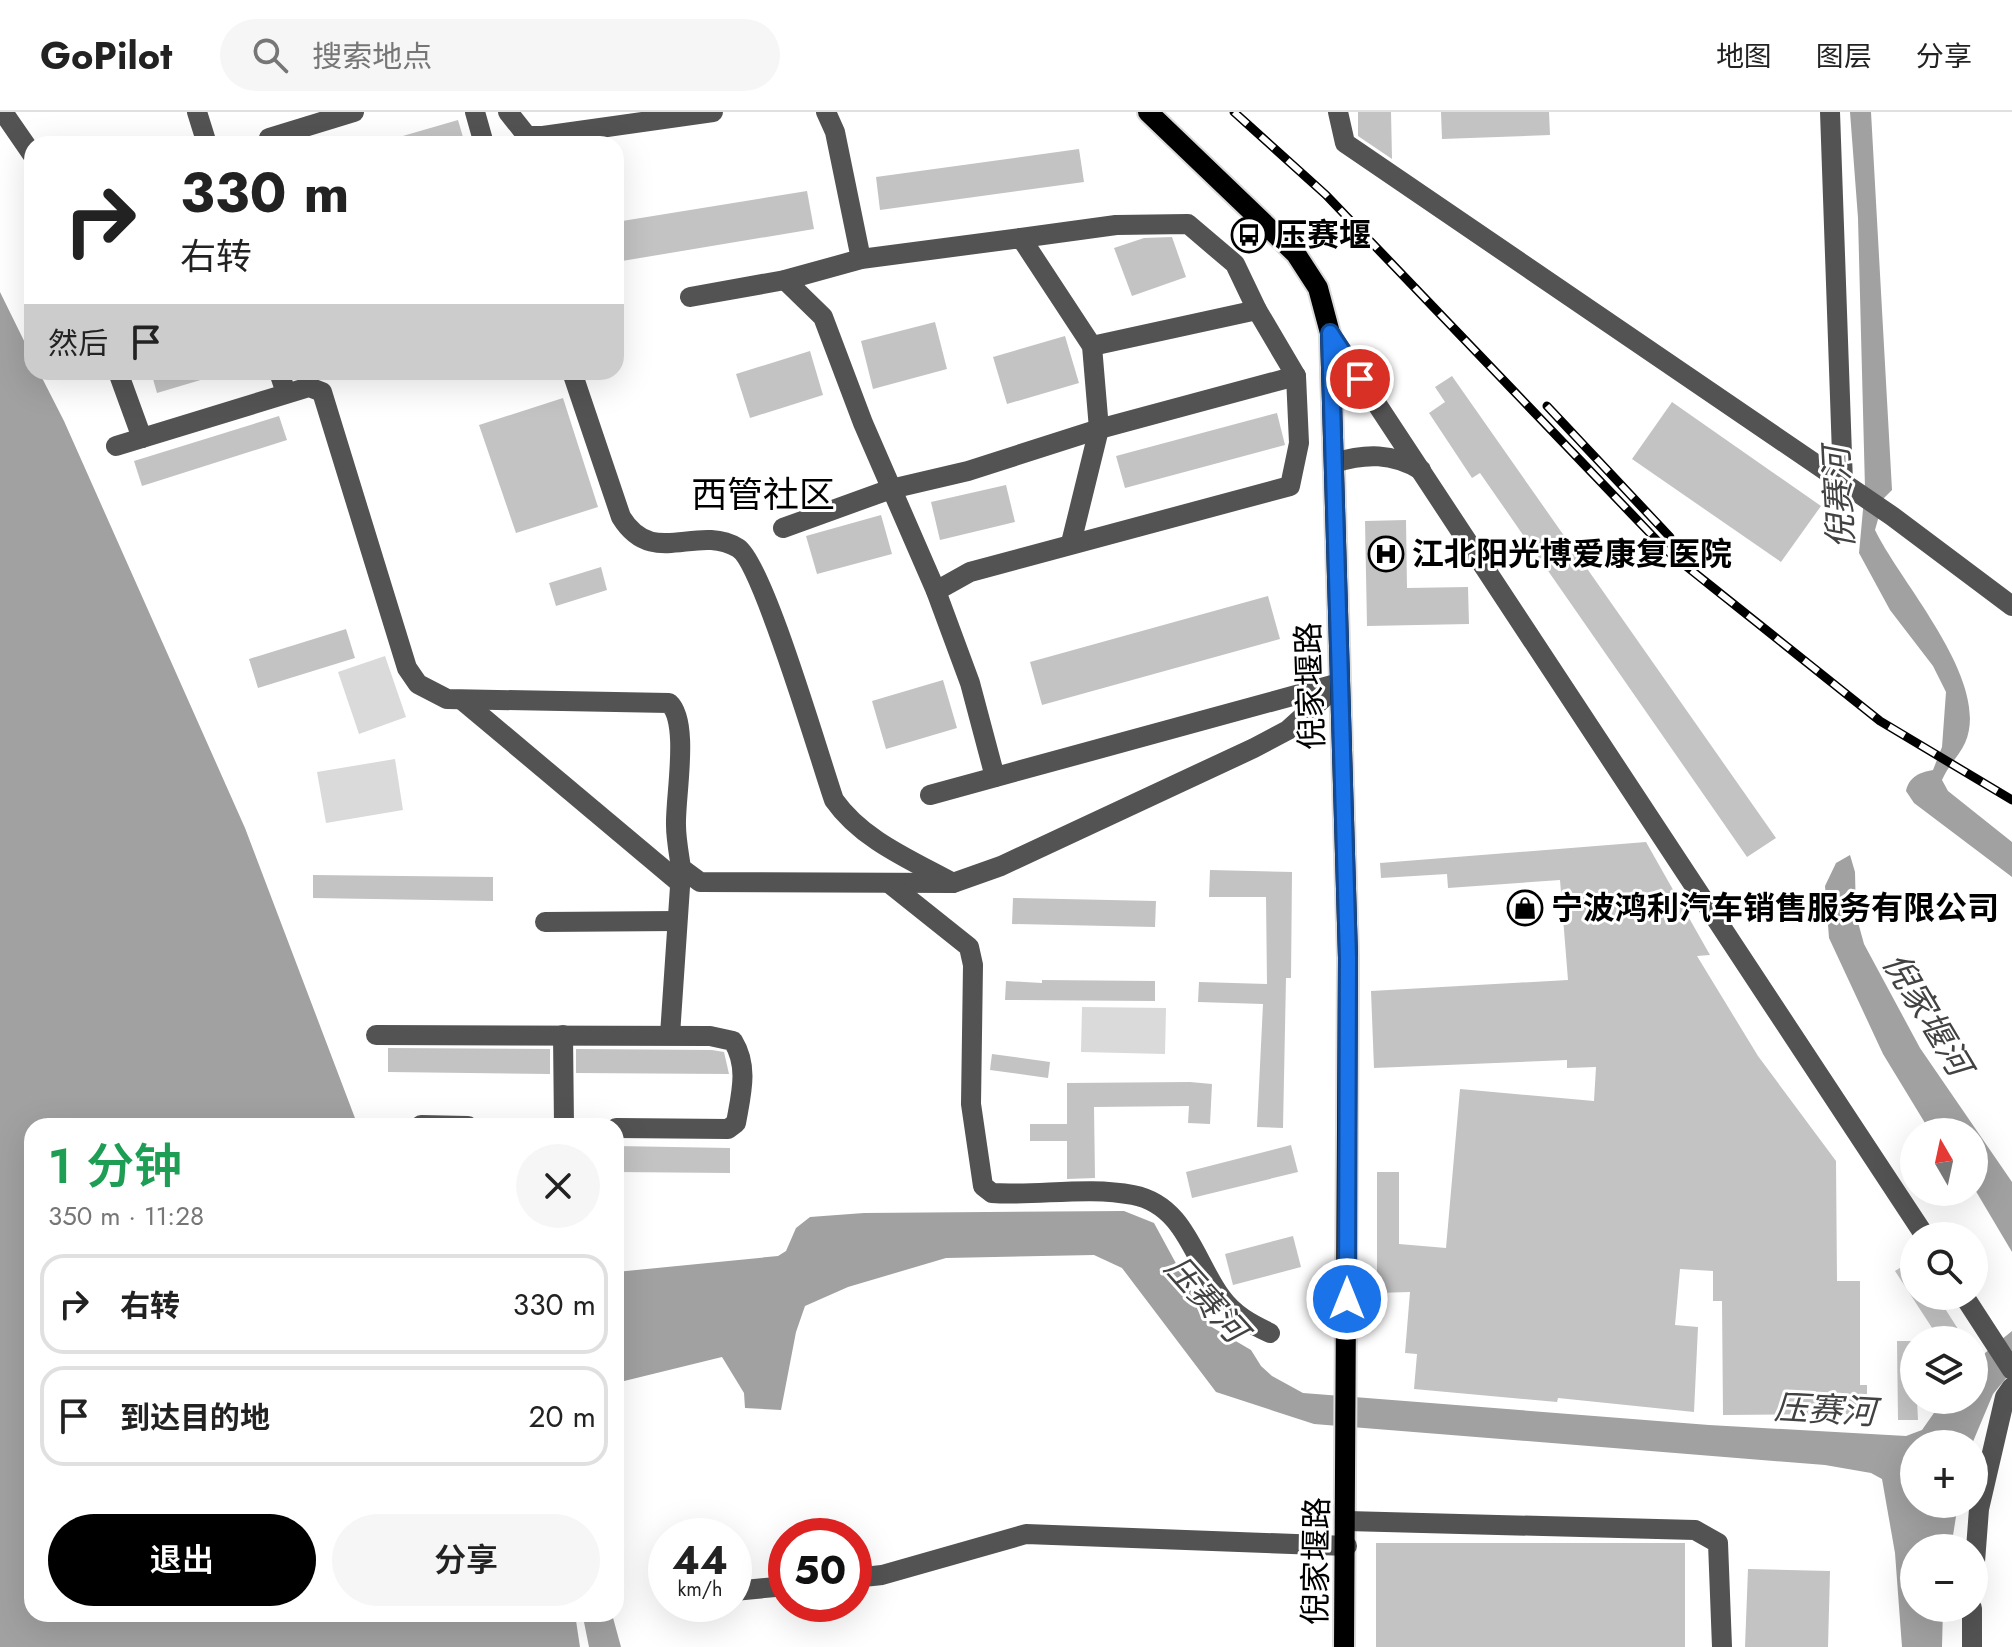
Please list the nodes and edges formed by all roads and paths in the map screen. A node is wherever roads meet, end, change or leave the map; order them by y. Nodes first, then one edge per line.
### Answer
1 (3, 112) edge
2 (197, 112) edge
3 (354, 112) edge
4 (475, 112) edge
5 (508, 112) edge
6 (713, 112) edge
7 (826, 112) edge
8 (1148, 112) edge
9 (1338, 112) edge
10 (1830, 112) edge
11 (204, 136) edge
12 (276, 136) edge
13 (482, 136) edge
14 (24, 142) edge
15 (1021, 238) junction
16 (861, 259) junction
17 (785, 280) junction
18 (690, 297) dead end
19 (1257, 310) junction
20 (1330, 333) junction
21 (1092, 346) junction
22 (1296, 376) junction
23 (121, 380) edge
24 (282, 380) edge
25 (575, 380) edge
26 (286, 393) junction
27 (1099, 429) junction
28 (142, 438) junction
29 (116, 446) dead end
30 (1334, 463) junction
31 (1421, 470) junction
32 (1843, 483) junction
33 (891, 489) junction
34 (783, 528) dead end
35 (1071, 543) junction
36 (936, 591) junction
37 (2012, 606) edge
38 (1340, 683) junction
39 (462, 700) junction
40 (995, 777) junction
41 (930, 795) dead end
42 (680, 876) junction
43 (953, 883) junction
44 (890, 884) junction
45 (676, 921) junction
46 (545, 922) dead end
47 (376, 1035) dead end
48 (563, 1035) junction
49 (670, 1035) junction
50 (564, 1118) edge
51 (624, 1128) edge
52 (1916, 1222) edge
53 (1973, 1310) edge
54 (1270, 1333) dead end
55 (2012, 1370) edge
56 (2012, 1387) edge
57 (1347, 1521) junction
58 (1977, 1534) edge
59 (1347, 1546) junction
60 (872, 1576) edge
61 (1972, 1622) edge
62 (1344, 1647) edge
63 (1722, 1647) edge
64 (1972, 1647) edge

1 - 14 street
2 - 11 street
3 - 12 street
4 - 13 street
5 - 6 street
7 - 16 street
8 - 20 main road, 倪家堰路
9 - 32 street
10 - 32 street
15 - 16 street
15 - 19 street
15 - 21 street
16 - 17 street
17 - 18 street
17 - 33 street
19 - 21 street
19 - 22 street
20 - 30 main road, 倪家堰路
20 - 31 street
21 - 27 street
22 - 27 street
22 - 35 street
23 - 28 street
24 - 26 street
25 - 43 street
26 - 28 street
26 - 39 street
27 - 33 street
27 - 35 street
28 - 29 street
30 - 31 street
30 - 38 main road, 倪家堰路
31 - 52 street
32 - 37 street
33 - 34 street
33 - 36 street
35 - 36 street
36 - 40 street
38 - 40 street
38 - 43 street
38 - 57 main road, 倪家堰路
39 - 42 street
39 - 42 street
40 - 41 street
42 - 44 street
42 - 45 street
43 - 44 street
44 - 54 street
45 - 46 street
45 - 49 street
47 - 48 street
48 - 49 street
48 - 50 street
49 - 51 street
53 - 55 street
56 - 58 street
57 - 59 main road, 倪家堰路
57 - 63 street
59 - 60 street
59 - 62 main road, 倪家堰路
61 - 64 street

